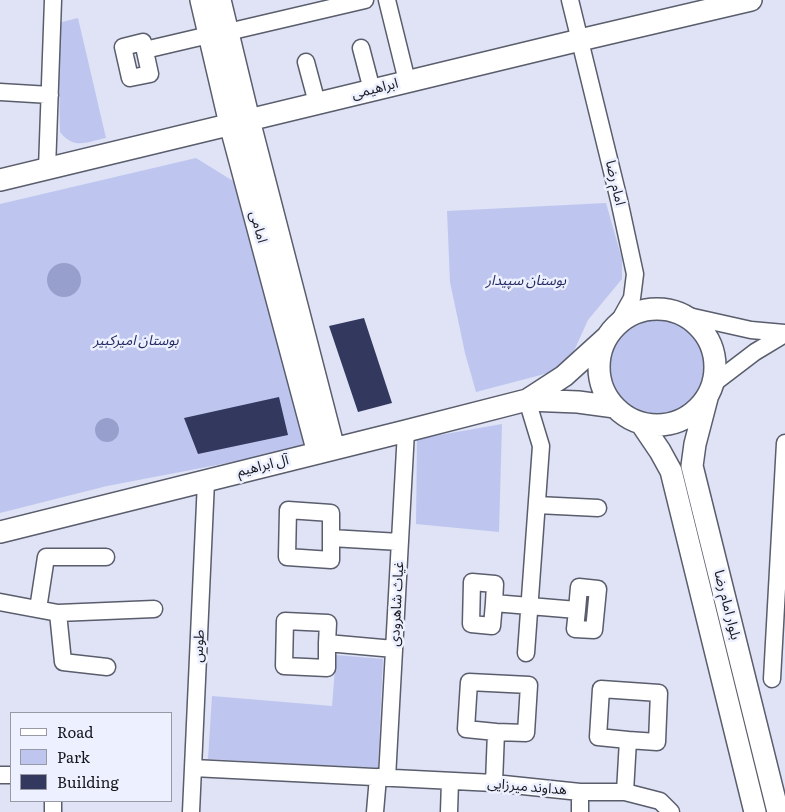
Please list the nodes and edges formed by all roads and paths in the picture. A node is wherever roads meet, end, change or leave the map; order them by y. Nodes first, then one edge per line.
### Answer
1 (53, 0) edge
2 (201, 0) edge
3 (220, 0) edge
4 (365, 0) edge
5 (387, 0) edge
6 (570, 0) edge
7 (747, 0) edge
8 (218, 34) junction
9 (580, 40) junction
10 (361, 48) dead end
11 (145, 50) dead end
12 (306, 62) dead end
13 (407, 82) junction
14 (372, 90) junction
15 (0, 92) edge
16 (50, 95) junction
17 (317, 103) junction
18 (240, 122) junction
19 (47, 169) junction
20 (0, 180) edge
21 (684, 315) junction
22 (612, 331) junction
23 (785, 334) edge
24 (710, 391) junction
25 (526, 400) junction
26 (615, 407) junction
27 (640, 423) junction
28 (406, 431) junction
29 (785, 443) edge
30 (326, 451) junction
31 (206, 481) junction
32 (537, 505) junction
33 (598, 508) dead end
34 (0, 532) edge
35 (331, 538) dead end
36 (400, 542) junction
37 (106, 557) dead end
38 (0, 602) edge
39 (494, 603) dead end
40 (529, 606) junction
41 (38, 609) junction
42 (154, 609) dead end
43 (577, 610) dead end
44 (58, 613) junction
45 (327, 643) dead end
46 (394, 649) junction
47 (526, 653) dead end
48 (107, 667) dead end
49 (772, 679) dead end
50 (496, 732) junction
51 (628, 740) junction
52 (193, 768) junction
53 (382, 778) junction
54 (450, 781) junction
55 (494, 783) junction
56 (580, 792) junction
57 (625, 792) junction
58 (191, 812) edge
59 (375, 812) edge
60 (449, 812) edge
61 (580, 812) edge
62 (671, 812) edge
63 (755, 812) edge
64 (778, 812) edge

1 - 16 street
2 - 8 main road, امامی
3 - 8 main road, امامی
4 - 8 street
5 - 13 street
6 - 9 street, امام رضا
7 - 9 main road, ابراهیمی
8 - 11 street
8 - 18 main road, امامی
9 - 13 main road, ابراهیمی
9 - 22 street, امام رضا
10 - 14 street
12 - 17 street
13 - 14 main road, ابراهیمی
14 - 17 main road, ابراهیمی
15 - 16 street
16 - 19 street
17 - 18 main road, ابراهیمی
18 - 19 main road, ابراهیمی
18 - 30 main road, امامی
19 - 20 main road, ابراهیمی
21 - 22 main road
21 - 23 street
21 - 24 main road
22 - 25 main road
22 - 26 main road
23 - 24 street
24 - 27 main road
24 - 64 main road, بلوار امام رضا
25 - 26 main road
25 - 28 main road, آل ابراهیم
25 - 32 street
26 - 27 main road
27 - 63 main road, بلوار امام رضا
28 - 30 main road, آل ابراهیم
28 - 36 street, غیاث شاهرودی
29 - 49 street
30 - 31 main road, آل ابراهیم
31 - 34 main road, آل ابراهیم
31 - 52 street, طوس
32 - 33 street
32 - 40 street
35 - 36 street
36 - 46 street, غیاث شاهرودی
37 - 41 street
38 - 41 street
39 - 40 street
40 - 43 street
40 - 47 street
41 - 44 street
42 - 44 street
44 - 48 street
45 - 46 street
46 - 53 street, غیاث شاهرودی
50 - 50 street
50 - 55 street
51 - 51 street
51 - 57 street
52 - 53 street, هداوند میرزایی
52 - 58 street, طوس
53 - 54 street, هداوند میرزایی
53 - 59 street, غیاث شاهرودی
54 - 55 street, هداوند میرزایی
54 - 60 street
55 - 56 street, هداوند میرزایی
56 - 57 street, هداوند میرزایی
56 - 61 street
57 - 62 street, هداوند میرزایی

